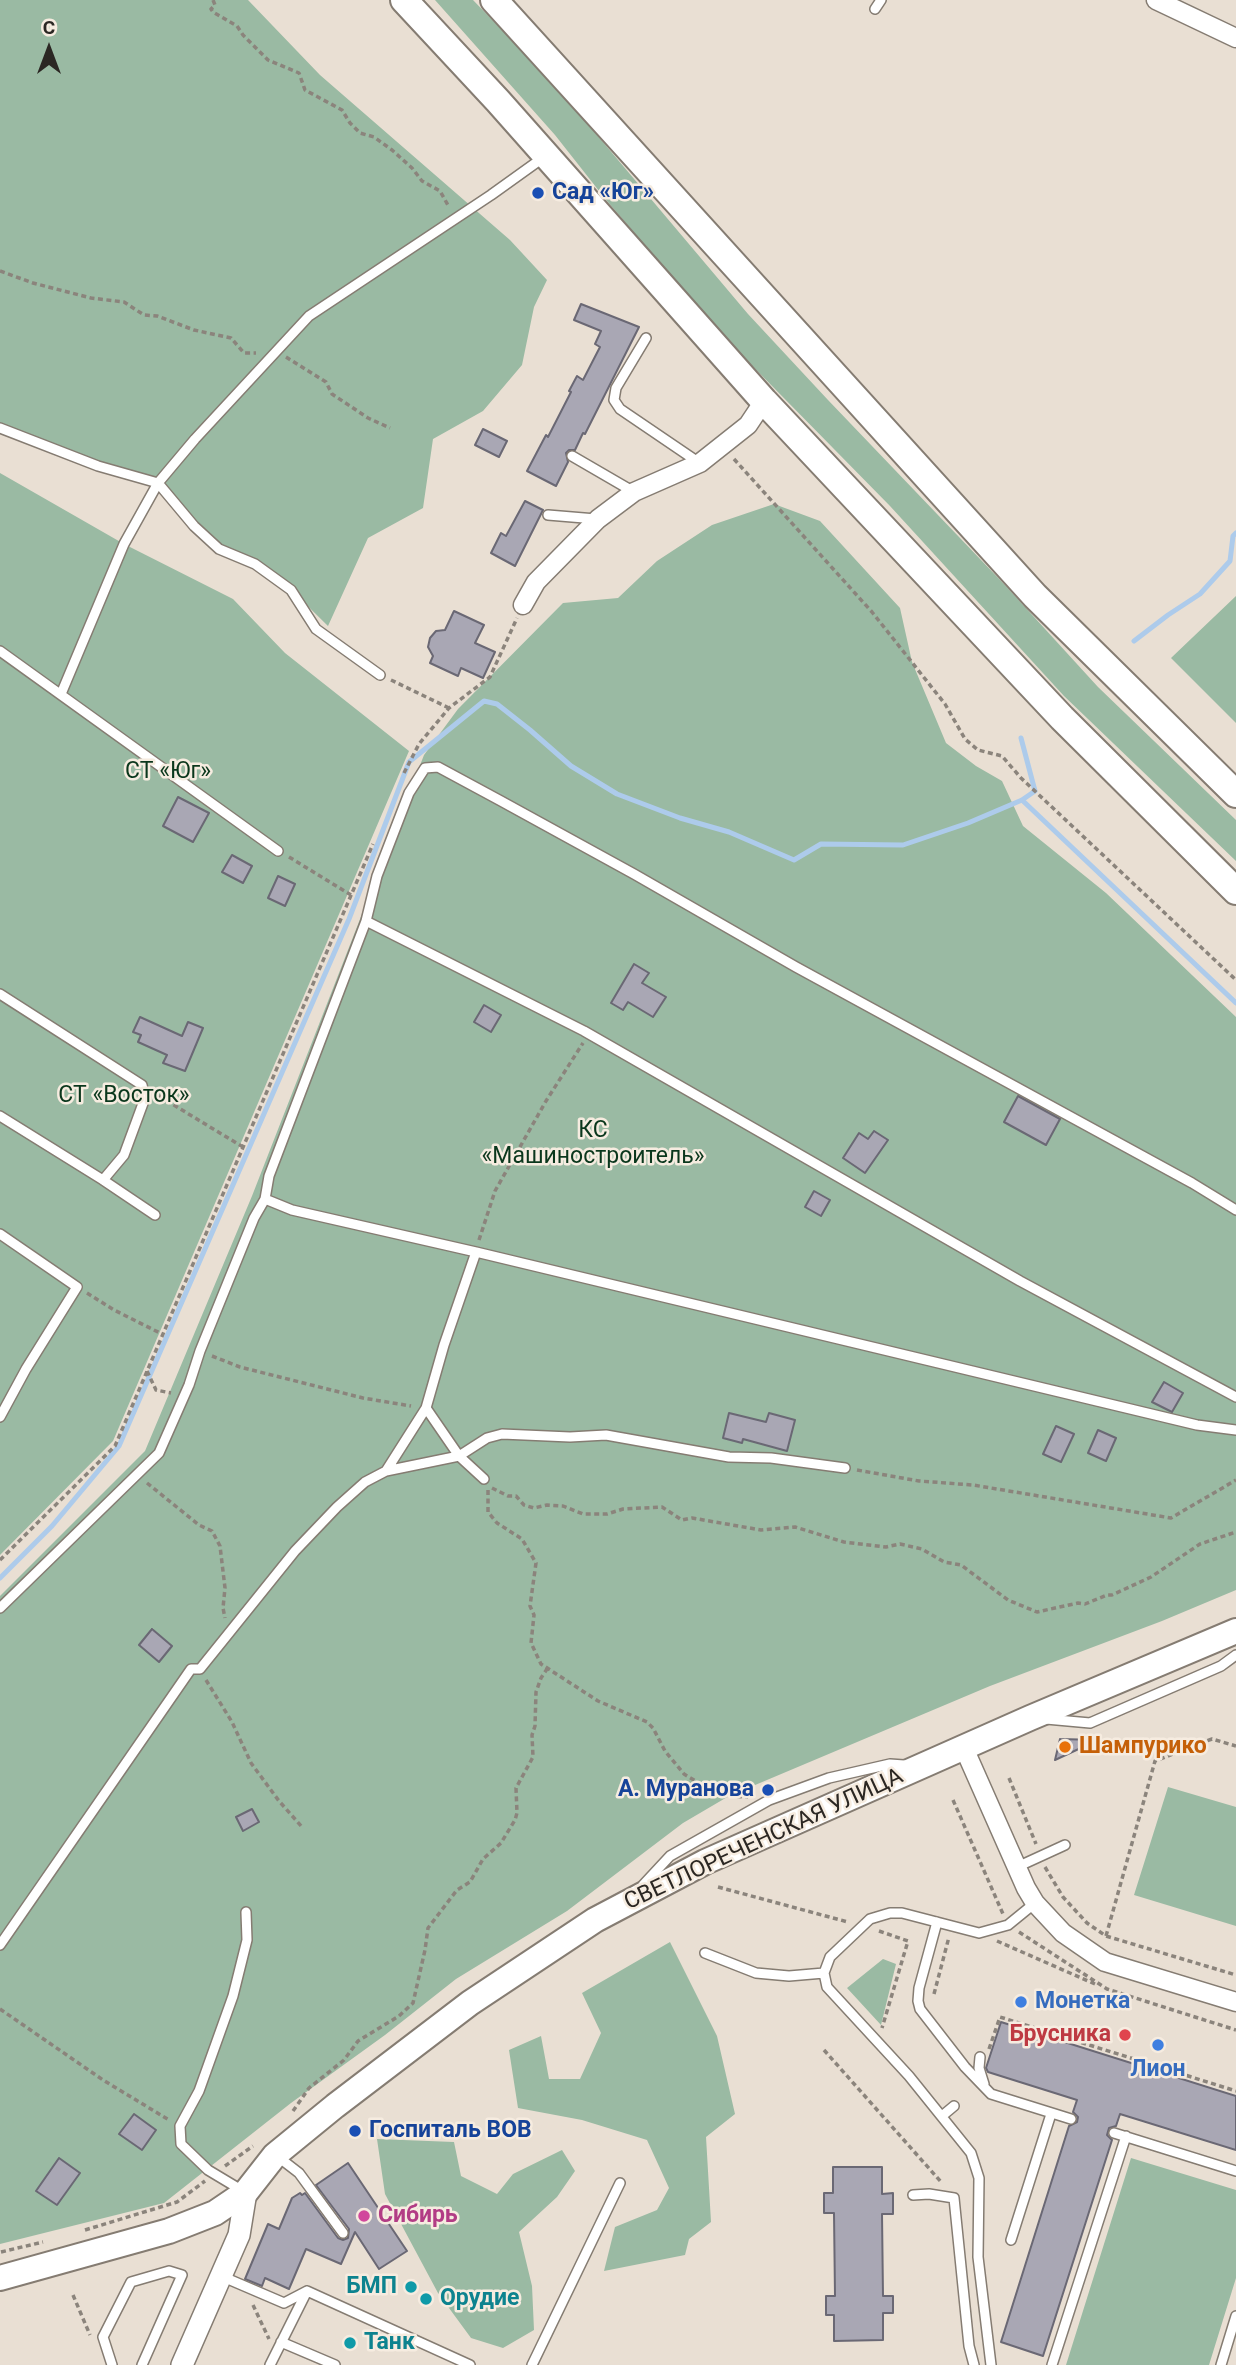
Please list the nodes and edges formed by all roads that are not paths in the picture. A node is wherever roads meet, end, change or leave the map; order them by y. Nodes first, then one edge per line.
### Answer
1 (404, 0) edge
2 (494, 0) edge
3 (881, 0) edge
4 (1158, 1) edge
5 (875, 9) dead end
6 (1236, 38) edge
7 (546, 156) junction
8 (646, 338) dead end
9 (764, 401) junction
10 (0, 428) edge
11 (572, 456) dead end
12 (700, 463) junction
13 (158, 483) junction
14 (634, 492) junction
15 (548, 515) dead end
16 (598, 519) junction
17 (523, 605) road end
18 (0, 650) edge
19 (380, 675) road end
20 (61, 694) junction
21 (1236, 794) edge
22 (278, 851) road end
23 (1236, 891) edge
24 (366, 921) junction
25 (0, 994) edge
26 (0, 1116) edge
27 (103, 1180) junction
28 (265, 1199) junction
29 (1236, 1210) edge
30 (155, 1215) dead end
31 (0, 1234) edge
32 (476, 1252) junction
33 (1236, 1397) edge
34 (426, 1408) junction
35 (0, 1417) edge
36 (1236, 1430) edge
37 (458, 1456) junction
38 (845, 1468) road end
39 (386, 1471) junction
40 (484, 1479) dead end
41 (0, 1608) edge
42 (1236, 1631) edge
43 (1236, 1655) edge
44 (1030, 1717) junction
45 (964, 1748) junction
46 (1065, 1845) dead end
47 (1017, 1867) junction
48 (1035, 1903) junction
49 (246, 1912) dead end
50 (937, 1922) junction
51 (0, 1945) edge
52 (705, 1953) dead end
53 (824, 1973) junction
54 (1236, 2002) edge
55 (980, 2057) dead end
56 (991, 2094) junction
57 (954, 2106) dead end
58 (1051, 2113) junction
59 (942, 2116) junction
60 (1071, 2119) dead end
61 (1114, 2133) dead end
62 (1126, 2136) junction
63 (265, 2150) junction
64 (1236, 2171) edge
65 (620, 2183) dead end
66 (246, 2192) junction
67 (914, 2195) dead end
68 (343, 2233) dead end
69 (1011, 2240) dead end
70 (221, 2276) junction
71 (0, 2278) edge
72 (307, 2291) junction
73 (1236, 2316) edge
74 (281, 2342) junction
75 (112, 2365) edge
76 (142, 2365) edge
77 (182, 2365) edge
78 (270, 2365) edge
79 (335, 2365) edge
80 (470, 2365) edge
81 (532, 2365) edge
82 (974, 2365) edge
83 (991, 2365) edge
84 (1052, 2365) edge
85 (1221, 2365) edge

1 - 7 main road
2 - 21 main road
3 - 5 lane
4 - 6 street
7 - 9 main road
7 - 13 lane
8 - 12 lane
9 - 12 street
9 - 23 main road
10 - 13 lane
11 - 14 lane
12 - 14 street
13 - 19 lane
13 - 20 lane
14 - 16 street
15 - 16 lane
16 - 17 street
18 - 20 lane
20 - 22 lane
24 - 28 lane
24 - 29 lane
24 - 33 lane
25 - 27 lane
26 - 27 lane
27 - 30 lane
28 - 32 lane
28 - 41 lane
31 - 35 lane
32 - 34 lane
32 - 36 lane
34 - 37 lane
34 - 39 lane
37 - 38 lane
37 - 39 lane
37 - 40 lane
39 - 51 lane
42 - 44 main road, СВЕТЛОРЕЧЕНСКАЯ УЛИЦА
43 - 44 lane
44 - 45 main road, СВЕТЛОРЕЧЕНСКАЯ УЛИЦА
45 - 47 street
45 - 63 main road, СВЕТЛОРЕЧЕНСКАЯ УЛИЦА
46 - 47 lane
47 - 48 street
48 - 50 lane
48 - 54 street
49 - 66 lane
50 - 53 lane
50 - 56 lane
52 - 53 lane
53 - 59 lane
55 - 56 lane
56 - 58 lane
57 - 59 lane
58 - 60 lane
58 - 69 lane
59 - 83 lane
61 - 62 lane
62 - 64 lane
62 - 84 lane
63 - 66 main road, СВЕТЛОРЕЧЕНСКАЯ УЛИЦА
63 - 68 lane
65 - 81 lane
66 - 70 street
66 - 71 main road, СВЕТЛОРЕЧЕНСКАЯ УЛИЦА
67 - 82 lane
70 - 72 lane
70 - 77 street
72 - 74 lane
72 - 80 lane
73 - 85 lane
74 - 78 lane
74 - 79 lane
75 - 76 lane

